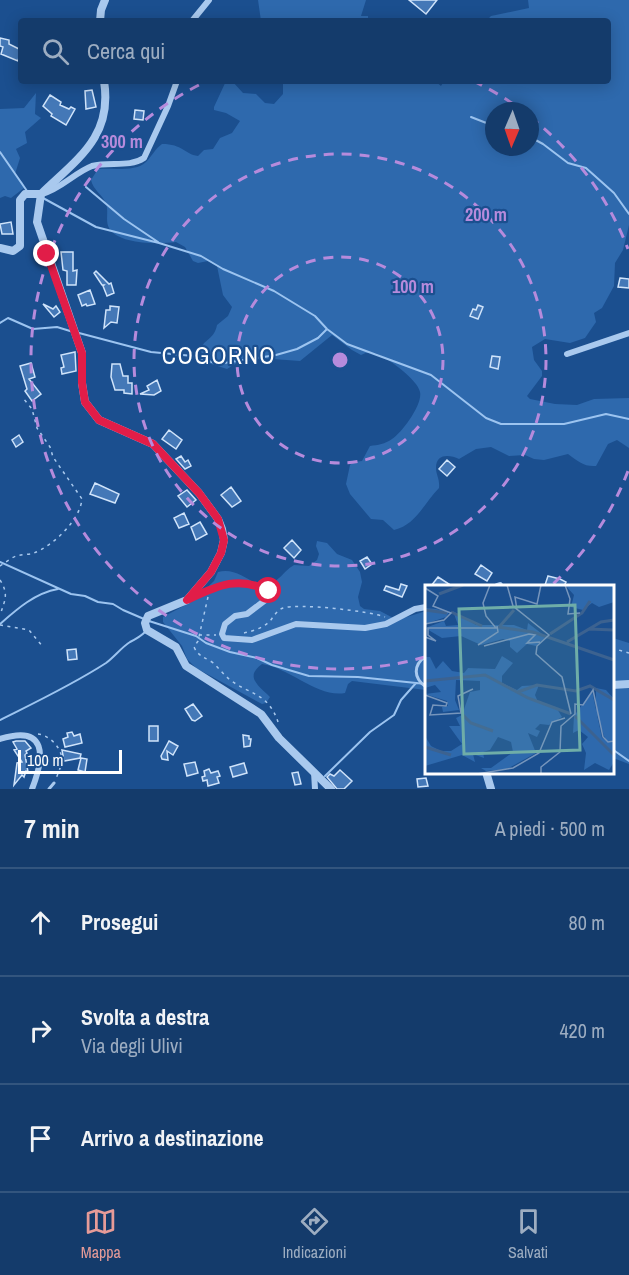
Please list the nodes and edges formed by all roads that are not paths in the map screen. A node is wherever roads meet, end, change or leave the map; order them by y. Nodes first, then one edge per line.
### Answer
1 (105, 0) edge
2 (209, 0) edge
3 (100, 18) edge
4 (194, 18) edge
5 (104, 84) edge
6 (176, 84) edge
7 (41, 194) junction
8 (0, 249) edge
9 (629, 333) edge
10 (567, 354) dead end
11 (187, 600) junction
12 (425, 607) edge
13 (425, 657) edge
14 (629, 684) edge
15 (614, 685) edge
16 (425, 686) edge
17 (0, 739) edge
18 (314, 771) junction
19 (487, 774) edge
20 (54, 783) road end
21 (32, 789) edge
22 (49, 789) edge
23 (315, 789) edge
24 (331, 789) edge
25 (491, 789) edge

1 - 3 street
2 - 4 street
5 - 7 street
6 - 7 street
7 - 8 street
7 - 11 street
9 - 10 street
11 - 12 street
11 - 18 street
13 - 16 lane
14 - 15 street
17 - 21 street
18 - 23 street
18 - 24 street
19 - 25 street
20 - 22 lane

